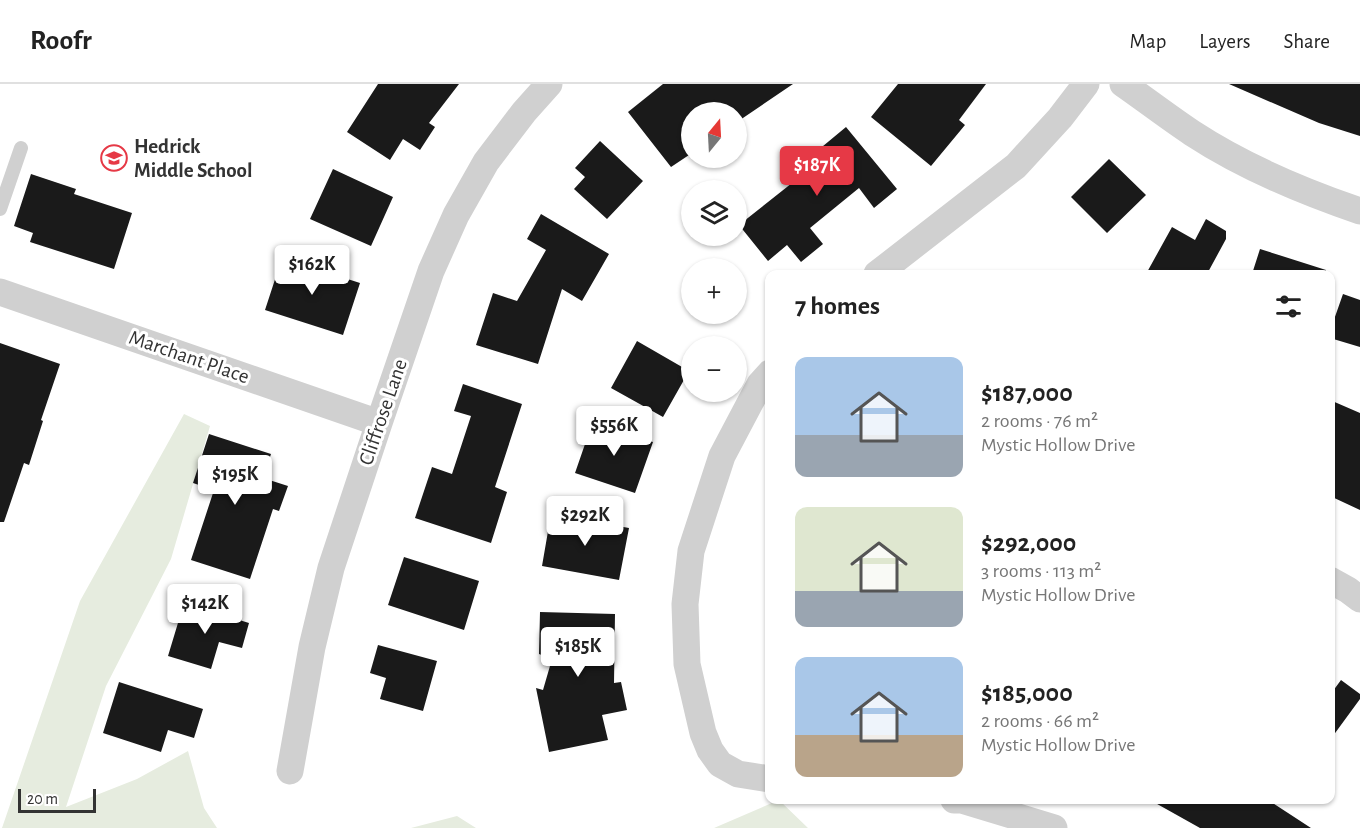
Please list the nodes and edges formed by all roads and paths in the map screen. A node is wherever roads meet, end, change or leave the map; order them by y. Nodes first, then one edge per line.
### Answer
1 (549, 84) edge
2 (1086, 84) edge
3 (1123, 84) edge
4 (21, 148) dead end
5 (0, 209) edge
6 (1360, 211) edge
7 (882, 270) edge
8 (0, 292) edge
9 (765, 378) edge
10 (379, 423) junction
11 (1335, 583) edge
12 (1360, 599) edge
13 (290, 771) dead end
14 (765, 778) edge
15 (975, 804) edge
16 (1054, 828) edge

1 - 10 street, Cliffrose Lane
2 - 7 street
3 - 6 street
4 - 5 lane
8 - 10 street, Marchant Place
9 - 14 street
10 - 13 street, Cliffrose Lane
11 - 12 street
15 - 16 street

